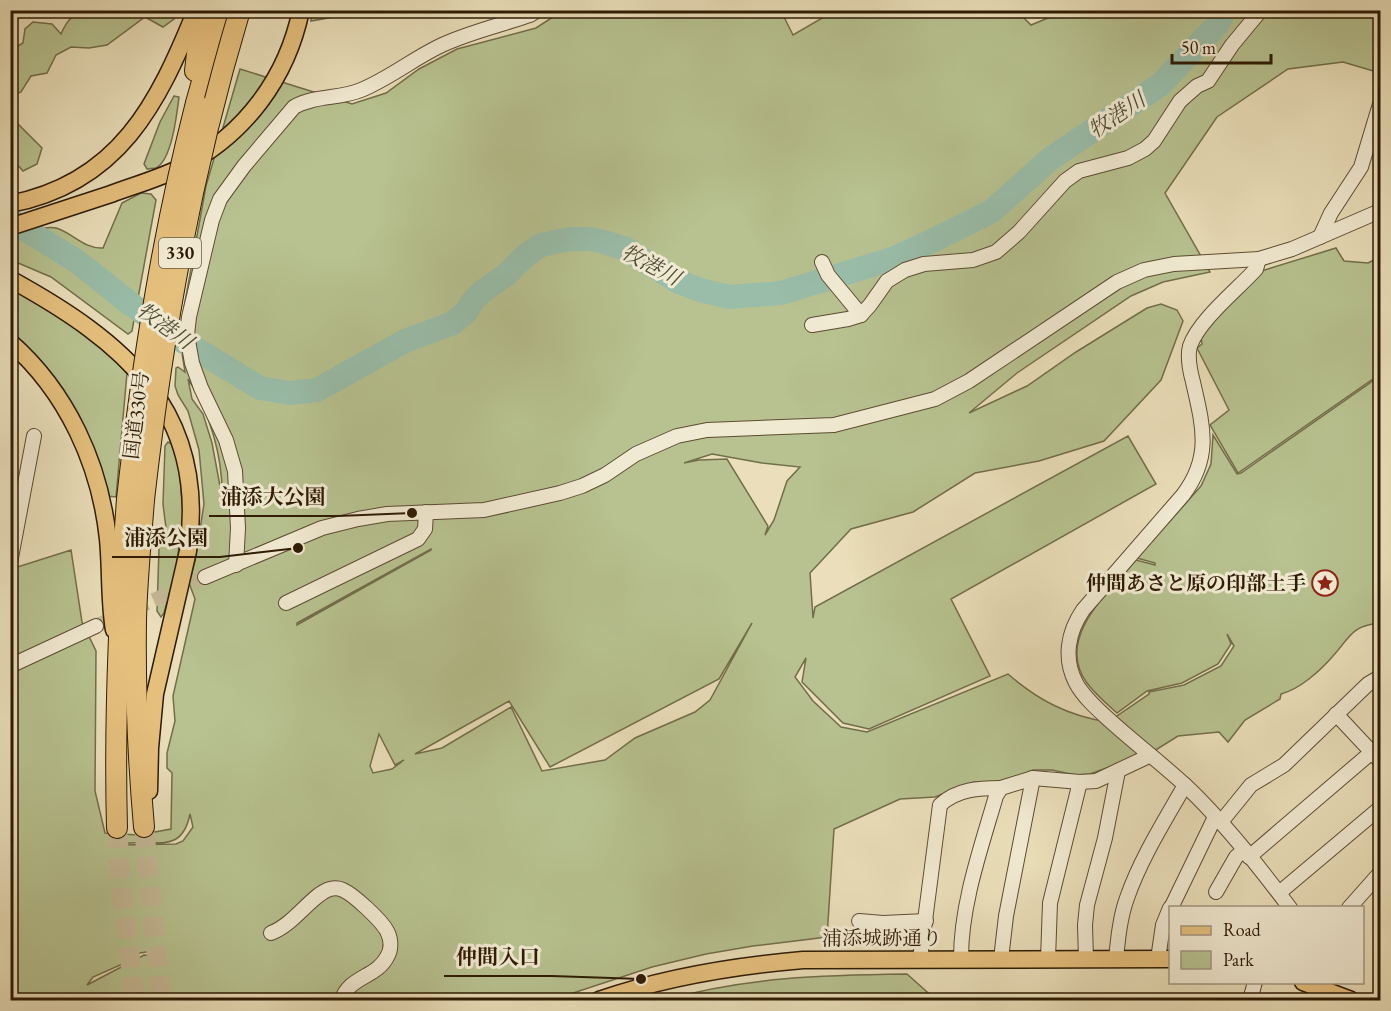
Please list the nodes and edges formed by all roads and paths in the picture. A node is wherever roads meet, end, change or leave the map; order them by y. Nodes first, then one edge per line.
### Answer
1 (196, 10) edge
2 (202, 10) edge
3 (222, 10) edge
4 (240, 10) edge
5 (301, 10) edge
6 (538, 10) edge
7 (1261, 10) edge
8 (195, 103) junction
9 (1380, 104) edge
10 (10, 204) edge
11 (1380, 211) edge
12 (10, 227) edge
13 (1320, 237) junction
14 (1259, 259) junction
15 (822, 262) dead end
16 (10, 279) edge
17 (858, 312) junction
18 (812, 325) dead end
19 (10, 342) edge
20 (34, 436) dead end
21 (135, 500) junction
22 (426, 512) junction
23 (10, 563) edge
24 (236, 565) junction
25 (205, 577) tunnel mouth
26 (286, 603) dead end
27 (96, 626) tunnel mouth
28 (117, 646) junction
29 (10, 666) edge
30 (1380, 677) edge
31 (1336, 714) junction
32 (1378, 752) edge
33 (1149, 756) junction
34 (1118, 771) junction
35 (1033, 778) junction
36 (1080, 782) junction
37 (1185, 785) junction
38 (1002, 788) junction
39 (1380, 808) edge
40 (1218, 819) junction
41 (144, 827) joint
42 (117, 828) tunnel mouth
43 (1246, 854) junction
44 (1380, 873) edge
45 (1216, 892) dead end
46 (1279, 893) junction
47 (1172, 906) edge
48 (1289, 906) edge
49 (1351, 906) edge
50 (1169, 912) edge
51 (859, 921) dead end
52 (926, 921) junction
53 (271, 933) dead end
54 (961, 958) junction
55 (921, 959) junction
56 (1001, 959) junction
57 (1048, 959) junction
58 (1086, 959) junction
59 (1116, 959) junction
60 (1164, 959) edge
61 (1254, 984) edge
62 (1312, 984) edge
63 (1333, 988) edge
64 (342, 1000) edge
65 (599, 1000) edge
66 (1250, 1000) edge
67 (1351, 1000) edge

1 - 10 main road
2 - 8 highway, 330
3 - 8 highway, 国道330号 / 330
4 - 21 highway, 国道330号 / 330, bridge
5 - 12 main road
6 - 24 street
7 - 17 street
8 - 21 highway, 国道330号 / 330, bridge
9 - 13 street
11 - 13 street
13 - 14 street
14 - 22 street
14 - 33 street
15 - 17 street
16 - 41 main road
17 - 18 street
19 - 28 main road
20 - 23 street
21 - 28 highway, 国道330号 / 330
21 - 41 highway, 国道330号 / 330
22 - 24 street
22 - 26 street
24 - 25 street
27 - 29 street
28 - 42 highway, 国道330号 / 330
30 - 31 street
31 - 32 street
31 - 40 street
32 - 43 street
33 - 34 street
33 - 37 street
34 - 36 street
34 - 58 street
35 - 36 street
35 - 38 street
35 - 56 street
36 - 57 street
37 - 40 street
37 - 59 street
38 - 52 street
38 - 54 street
39 - 46 street
40 - 43 street
40 - 47 street
43 - 45 street
43 - 46 street
44 - 49 street
46 - 48 street
50 - 60 street
51 - 52 street
52 - 55 street
53 - 64 street
54 - 55 main road, 浦添城跡通り
54 - 56 main road, 浦添城跡通り
55 - 65 main road, 浦添城跡通り
56 - 57 main road, 浦添城跡通り
57 - 58 main road, 浦添城跡通り
58 - 59 main road, 浦添城跡通り
59 - 60 main road, 浦添城跡通り
61 - 66 street
62 - 63 main road
63 - 67 main road

